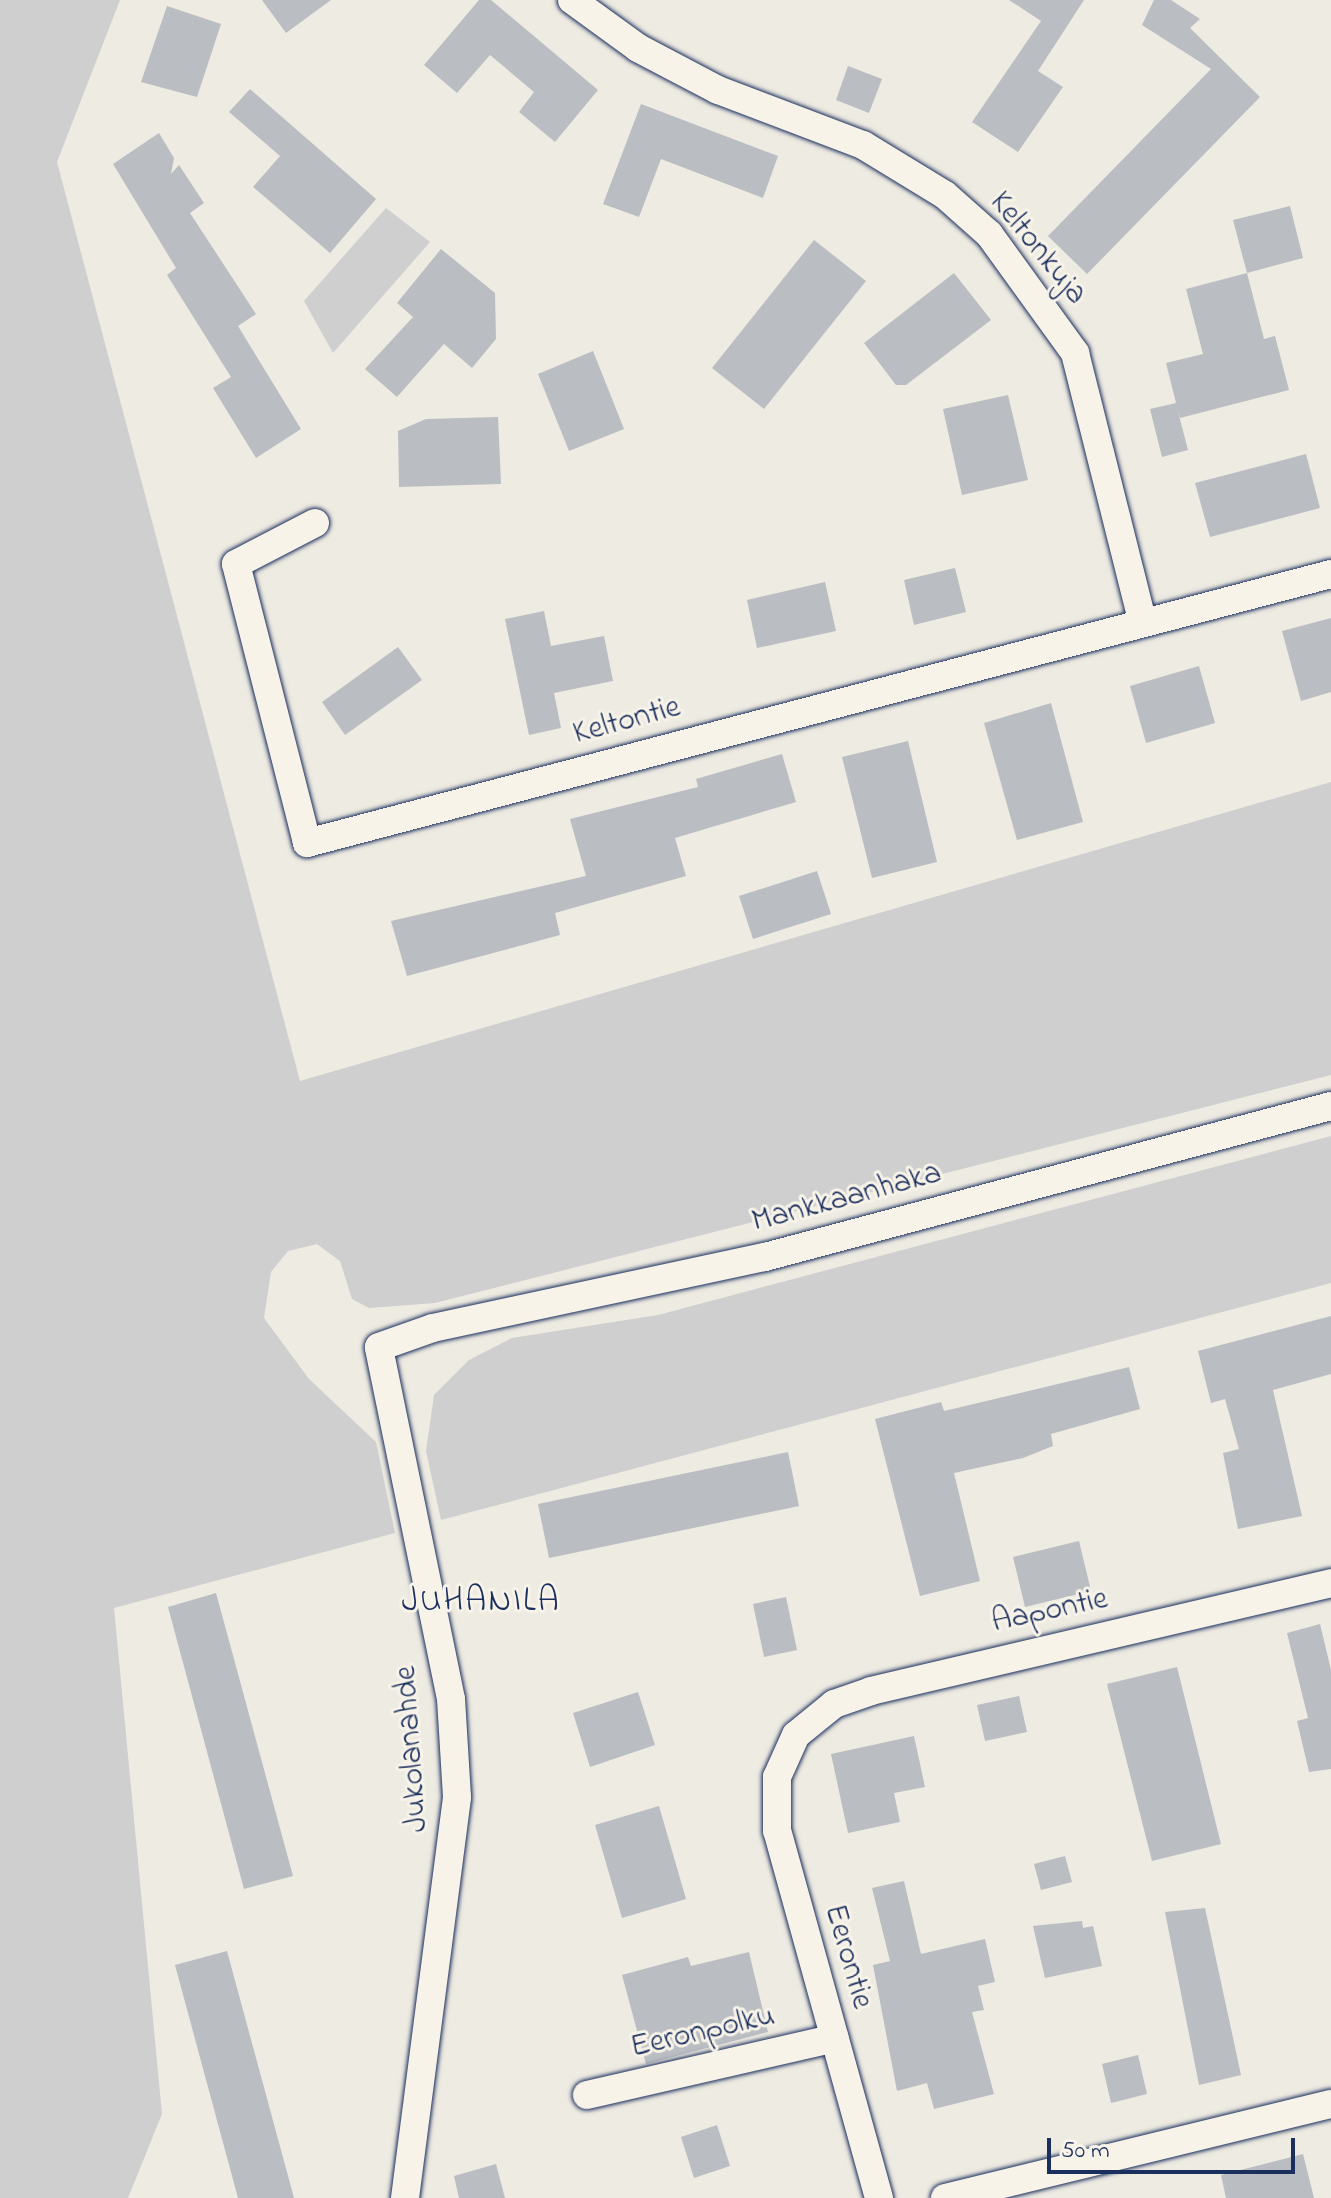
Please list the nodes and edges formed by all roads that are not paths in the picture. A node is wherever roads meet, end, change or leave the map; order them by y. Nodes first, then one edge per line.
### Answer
1 (572, 0) edge
2 (315, 523) dead end
3 (1331, 574) edge
4 (1142, 619) junction
5 (1331, 1106) edge
6 (379, 1347) joint
7 (1331, 1583) edge
8 (796, 1735) joint
9 (835, 2038) junction
10 (587, 2095) dead end
11 (1331, 2104) edge
12 (405, 2198) edge
13 (879, 2198) edge
14 (945, 2198) edge

1 - 4 street, Keltonkuja
2 - 4 street, Keltontie
3 - 4 street, Keltontie
5 - 6 street, Mankkaanhaka
6 - 12 street, Jukolanahde
7 - 8 street, Aapontie
8 - 9 street, Eerontie
9 - 10 street, Eeronpolku
9 - 13 street, Eerontie
11 - 14 street

